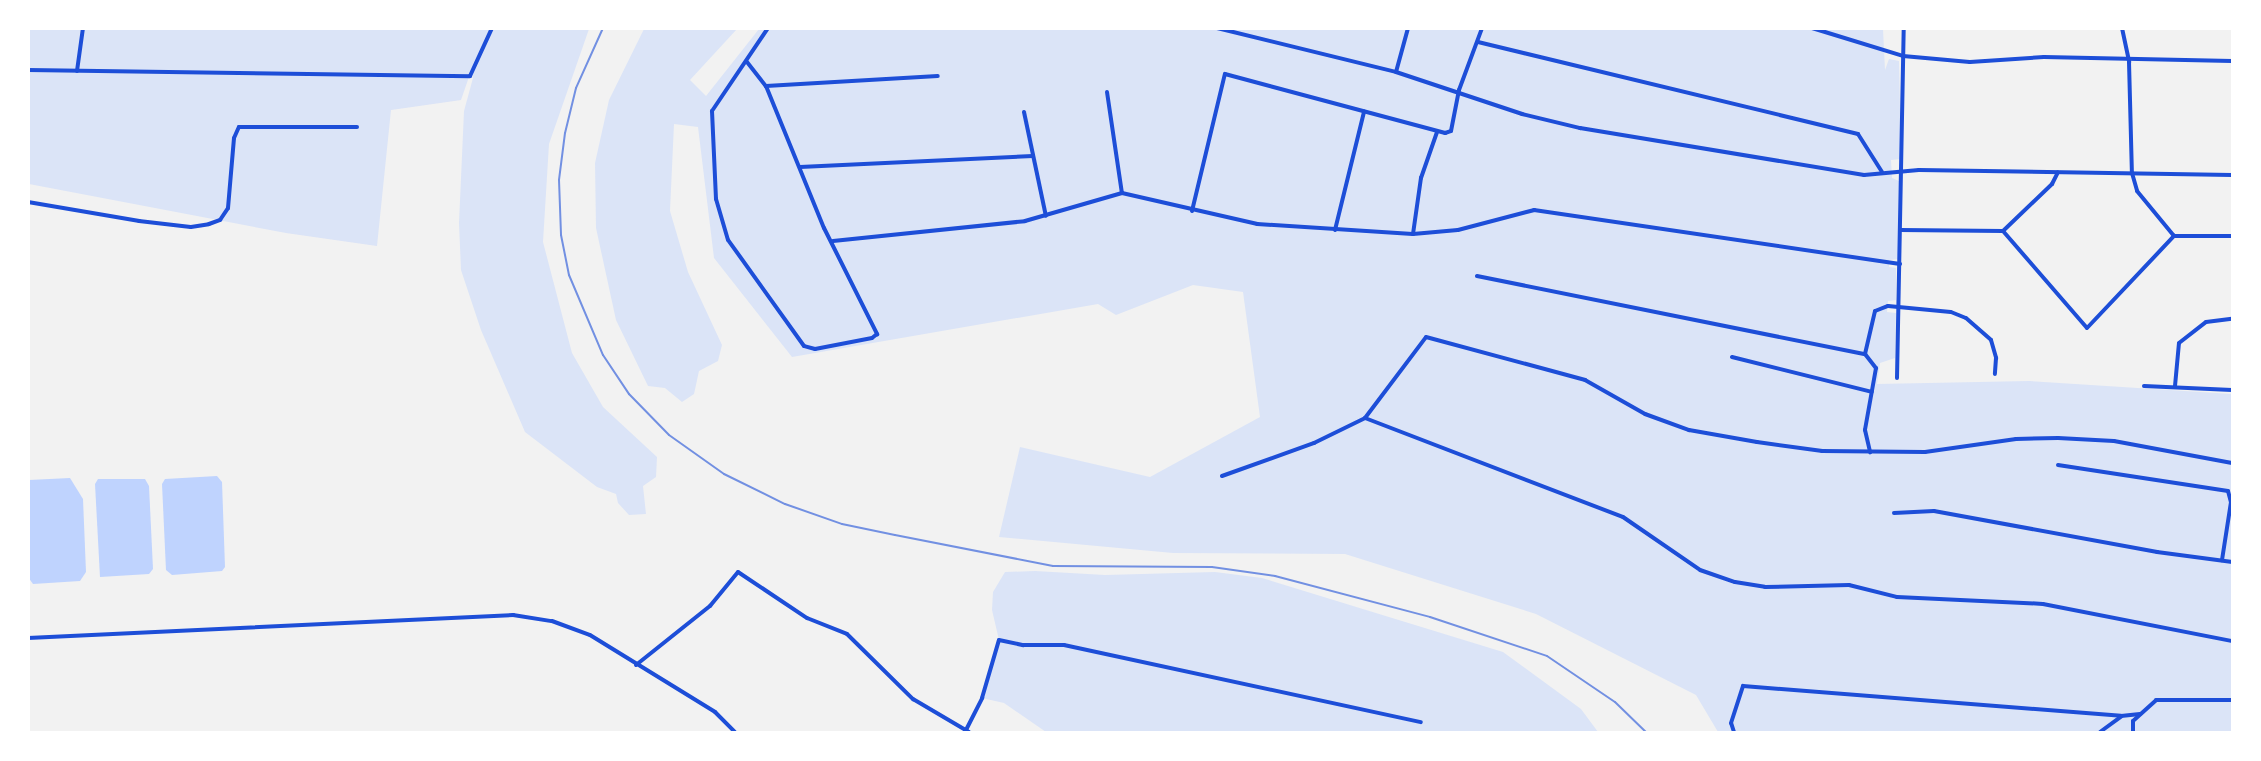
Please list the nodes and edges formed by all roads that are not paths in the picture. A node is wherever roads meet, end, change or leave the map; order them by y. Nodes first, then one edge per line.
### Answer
1 (83, 28) edge
2 (492, 28) edge
3 (768, 28) edge
4 (1217, 28) edge
5 (1408, 28) edge
6 (1482, 28) edge
7 (1812, 28) edge
8 (1904, 28) edge
9 (2122, 28) edge
10 (1478, 42) junction
11 (1903, 57) junction
12 (2232, 61) edge
13 (747, 62) junction
14 (2129, 62) junction
15 (28, 70) edge
16 (76, 71) junction
17 (1396, 72) junction
18 (938, 76) dead end
19 (766, 86) junction
20 (1460, 90) junction
21 (1107, 92) dead end
22 (1024, 112) dead end
23 (1364, 112) junction
24 (357, 127) dead end
25 (1437, 132) junction
26 (1033, 156) junction
27 (800, 168) junction
28 (1900, 170) junction
29 (1883, 172) junction
30 (2058, 172) junction
31 (2132, 173) junction
32 (2232, 175) edge
33 (1122, 193) junction
34 (28, 202) edge
35 (1192, 211) junction
36 (1046, 216) junction
37 (1335, 230) junction
38 (1900, 230) junction
39 (2003, 231) junction
40 (1413, 234) junction
41 (2174, 236) junction
42 (2232, 236) edge
43 (833, 241) junction
44 (1900, 264) junction
45 (1477, 276) dead end
46 (1900, 307) junction
47 (2232, 319) edge
48 (1865, 354) junction
49 (1732, 357) dead end
50 (1995, 374) dead end
51 (1897, 378) dead end
52 (2144, 386) dead end
53 (2175, 386) junction
54 (2232, 390) edge
55 (1872, 392) junction
56 (1365, 418) junction
57 (1870, 452) junction
58 (2232, 463) edge
59 (2058, 465) dead end
60 (1222, 476) dead end
61 (1894, 513) dead end
62 (2222, 560) junction
63 (2232, 562) edge
64 (28, 638) edge
65 (2232, 641) edge
66 (636, 665) junction
67 (2232, 700) edge
68 (2140, 714) junction
69 (2121, 716) junction
70 (1420, 722) dead end
71 (967, 731) edge
72 (735, 732) edge
73 (1734, 732) edge
74 (2100, 732) edge
75 (2133, 732) edge

1 - 16 street
2 - 16 street
3 - 13 street
4 - 17 street
5 - 17 street
6 - 10 street
7 - 11 street
8 - 11 street
9 - 14 street
10 - 20 street
10 - 29 street
11 - 14 street
11 - 28 street
12 - 14 street
13 - 19 street
13 - 43 street
14 - 31 street
15 - 16 street
17 - 20 street
18 - 19 street
19 - 27 street
20 - 25 street
20 - 29 street
21 - 33 street
22 - 26 street
23 - 25 street
23 - 35 street
23 - 37 street
24 - 34 street
25 - 40 street
26 - 27 street
26 - 36 street
27 - 43 street
28 - 29 street
28 - 30 street
28 - 38 street
30 - 31 street
30 - 39 street
31 - 32 street
31 - 41 street
33 - 35 street
33 - 36 street
35 - 37 street
36 - 43 street
37 - 40 street
38 - 39 street
38 - 44 street
39 - 41 street
40 - 44 street
41 - 42 street
44 - 46 street
45 - 48 street
46 - 48 street
46 - 50 street
46 - 51 street
47 - 53 street
48 - 55 street
49 - 55 street
52 - 53 street
53 - 54 street
55 - 57 street
56 - 57 street
56 - 60 street
56 - 65 street
57 - 58 street
59 - 62 street
61 - 62 street
62 - 63 street
64 - 66 street
66 - 71 street
66 - 72 street
67 - 68 street
68 - 69 street
68 - 75 street
69 - 73 street
69 - 74 street
70 - 71 street

